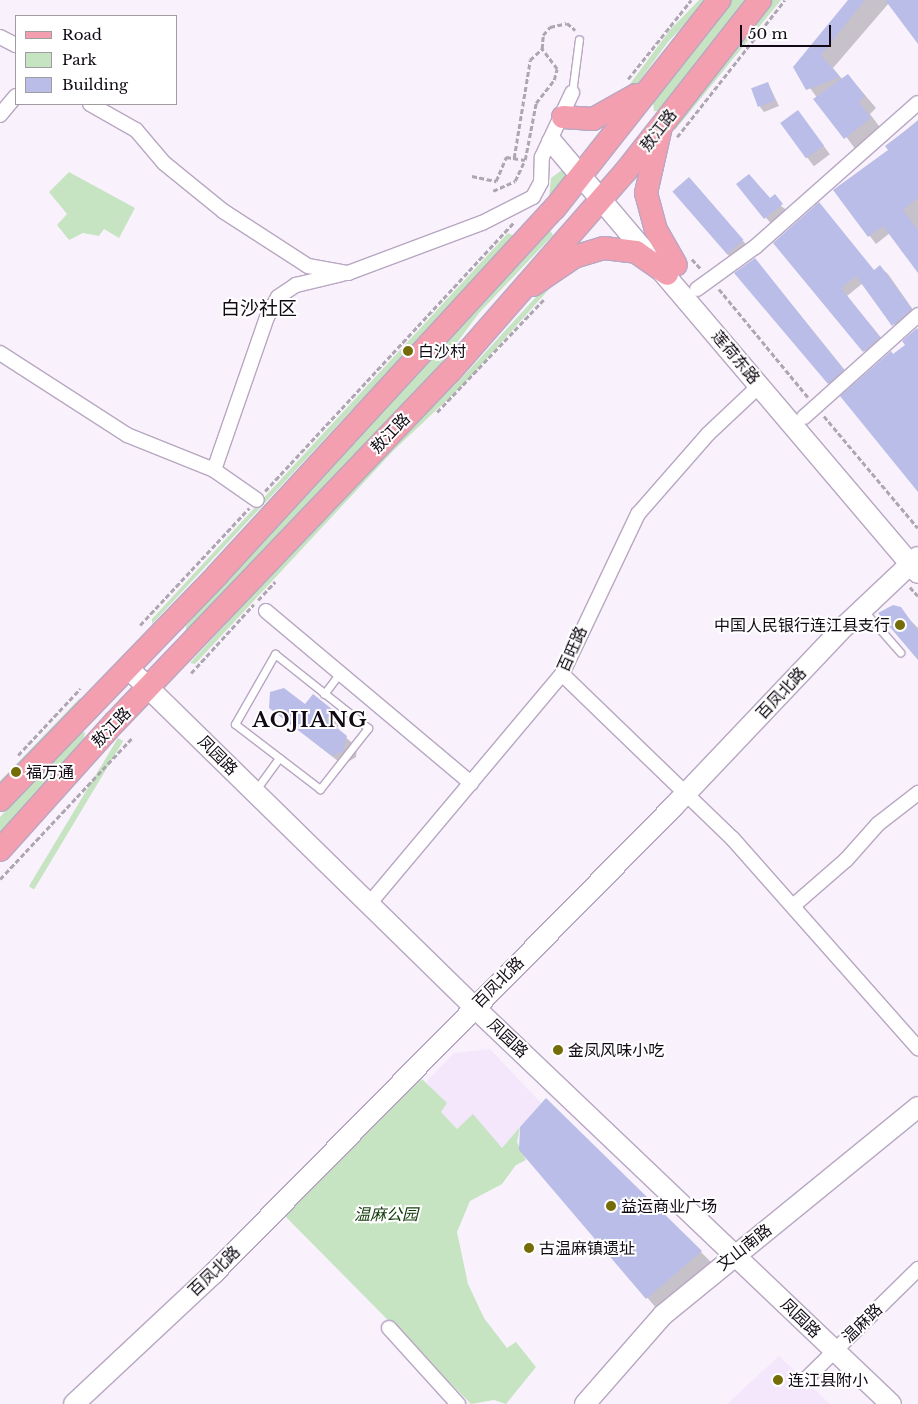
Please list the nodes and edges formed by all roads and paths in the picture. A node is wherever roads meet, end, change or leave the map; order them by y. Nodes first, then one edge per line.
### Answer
1 (691, 0) edge
2 (719, 0) edge
3 (760, 0) edge
4 (784, 0) edge
5 (0, 37) edge
6 (579, 39) joint
7 (15, 44) edge
8 (542, 49) junction
9 (656, 78) junction
10 (622, 88) dead end
11 (572, 93) joint
12 (15, 97) edge
13 (918, 103) edge
14 (92, 105) edge
15 (637, 106) junction
16 (0, 115) edge
17 (558, 130) junction
18 (668, 133) junction
19 (514, 158) junction
20 (525, 160) junction
21 (586, 171) junction
22 (472, 176) dead end
23 (493, 191) dead end
24 (606, 193) junction
25 (518, 217) dead end
26 (676, 264) junction
27 (348, 273) junction
28 (704, 284) junction
29 (552, 291) dead end
30 (518, 295) junction
31 (918, 315) edge
32 (0, 353) edge
33 (760, 385) junction
34 (810, 411) junction
35 (432, 417) dead end
36 (214, 470) junction
37 (257, 500) junction
38 (918, 528) edge
39 (913, 564) edge
40 (278, 579) dead end
41 (918, 596) edge
42 (862, 609) junction
43 (266, 610) dead end
44 (140, 626) dead end
45 (169, 627) junction
46 (190, 647) junction
47 (900, 652) dead end
48 (128, 668) junction
49 (191, 673) dead end
50 (340, 673) junction
51 (562, 674) junction
52 (80, 688) dead end
53 (149, 689) junction
54 (324, 694) junction
55 (81, 716) junction
56 (102, 736) junction
57 (132, 738) dead end
58 (279, 758) junction
59 (13, 760) dead end
60 (471, 783) junction
61 (254, 791) junction
62 (688, 792) junction
63 (918, 793) edge
64 (0, 800) edge
65 (0, 850) edge
66 (0, 879) edge
67 (369, 904) junction
68 (793, 906) junction
69 (473, 1006) junction
70 (918, 1048) edge
71 (918, 1107) edge
72 (735, 1255) junction
73 (918, 1269) edge
74 (388, 1328) dead end
75 (834, 1350) junction
76 (807, 1378) dead end
77 (74, 1404) edge
78 (458, 1404) edge
79 (585, 1404) edge
80 (891, 1404) edge

1 - 10 path
2 - 9 main road, 敖江路
3 - 18 main road, 敖江路
4 - 18 path
5 - 7 street
6 - 8 path
6 - 11 lane
8 - 19 path
8 - 20 path
9 - 15 main road, 敖江路
9 - 17 main road
11 - 17 street
12 - 16 street
13 - 28 street
14 - 27 street
15 - 18 main road
15 - 21 main road, 敖江路
17 - 21 street, 莲荷东路
17 - 27 street
18 - 24 main road, 敖江路
18 - 26 main road
19 - 20 path
19 - 22 path
20 - 23 path
21 - 24 street, 莲荷东路
21 - 45 main road, 敖江路
24 - 26 street, 莲荷东路
24 - 30 main road, 敖江路
25 - 37 path
26 - 28 street, 莲荷东路
26 - 28 path
26 - 30 main road
26 - 33 street, 莲荷东路
27 - 36 street
28 - 34 street, 莲荷东路
28 - 34 path
29 - 35 path
30 - 46 main road, 敖江路
31 - 34 street
32 - 36 street
33 - 39 street, 莲荷东路
33 - 51 street, 百旺路
34 - 38 path
34 - 39 street, 莲荷东路
36 - 37 street
37 - 44 path
39 - 41 path
39 - 42 street, 百凤北路
40 - 49 path
42 - 47 lane
42 - 62 street, 百凤北路
43 - 50 street
45 - 46 main road
45 - 48 main road, 敖江路
46 - 53 main road, 敖江路
48 - 53 street, 凤园路
48 - 55 main road, 敖江路
50 - 54 lane
50 - 60 street
51 - 60 street, 百旺路
51 - 62 street
52 - 59 path
53 - 56 main road, 敖江路
53 - 61 street, 凤园路
54 - 58 lane
54 - 58 lane
55 - 56 main road
55 - 64 main road, 敖江路
56 - 65 main road, 敖江路
57 - 66 path
58 - 61 lane
60 - 67 street, 百旺路
61 - 67 street, 凤园路
62 - 68 street
62 - 69 street, 百凤北路
63 - 68 street
67 - 69 street, 凤园路
68 - 70 street
69 - 72 street, 凤园路
69 - 77 street, 百凤北路
71 - 72 street, 文山南路
72 - 75 street, 凤园路
72 - 79 street, 文山南路
73 - 75 street, 温麻路
74 - 78 street
75 - 76 street, 温麻路
75 - 80 street, 凤园路

